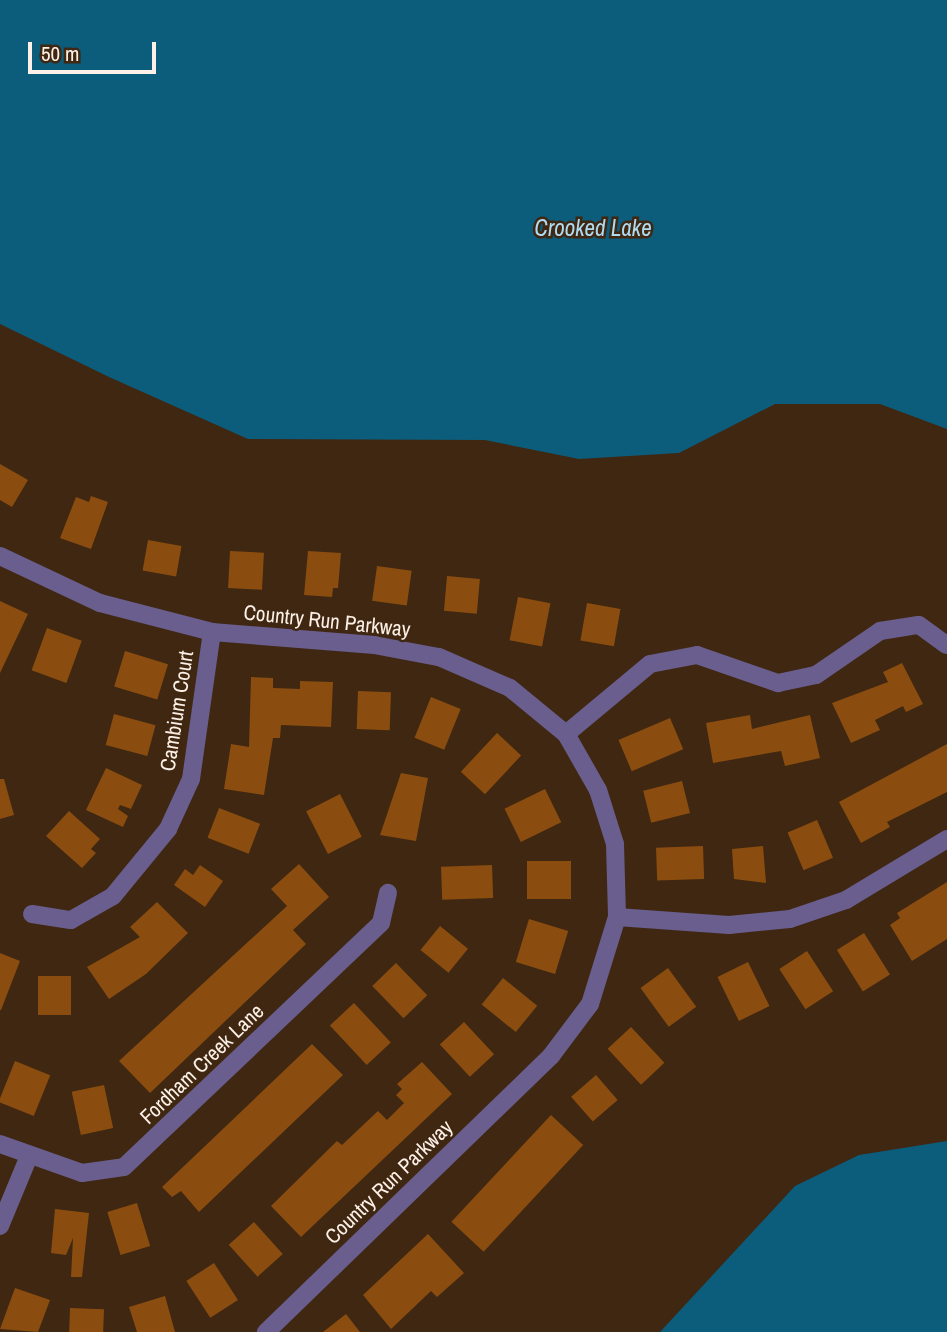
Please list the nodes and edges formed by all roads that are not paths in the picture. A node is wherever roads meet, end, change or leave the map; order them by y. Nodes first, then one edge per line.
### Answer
1 (0, 556) edge
2 (212, 632) junction
3 (947, 645) edge
4 (566, 733) junction
5 (947, 839) edge
6 (388, 893) dead end
7 (32, 914) dead end
8 (617, 917) junction
9 (0, 1144) edge
10 (29, 1156) junction
11 (0, 1226) edge
12 (266, 1332) edge

1 - 2 street, Country Run Parkway
2 - 4 street, Country Run Parkway
2 - 7 street, Cambium Court
3 - 4 street
4 - 8 street, Country Run Parkway
5 - 8 street
6 - 10 street, Fordham Creek Lane
8 - 12 street, Country Run Parkway
9 - 10 street, Fordham Creek Lane
10 - 11 street

